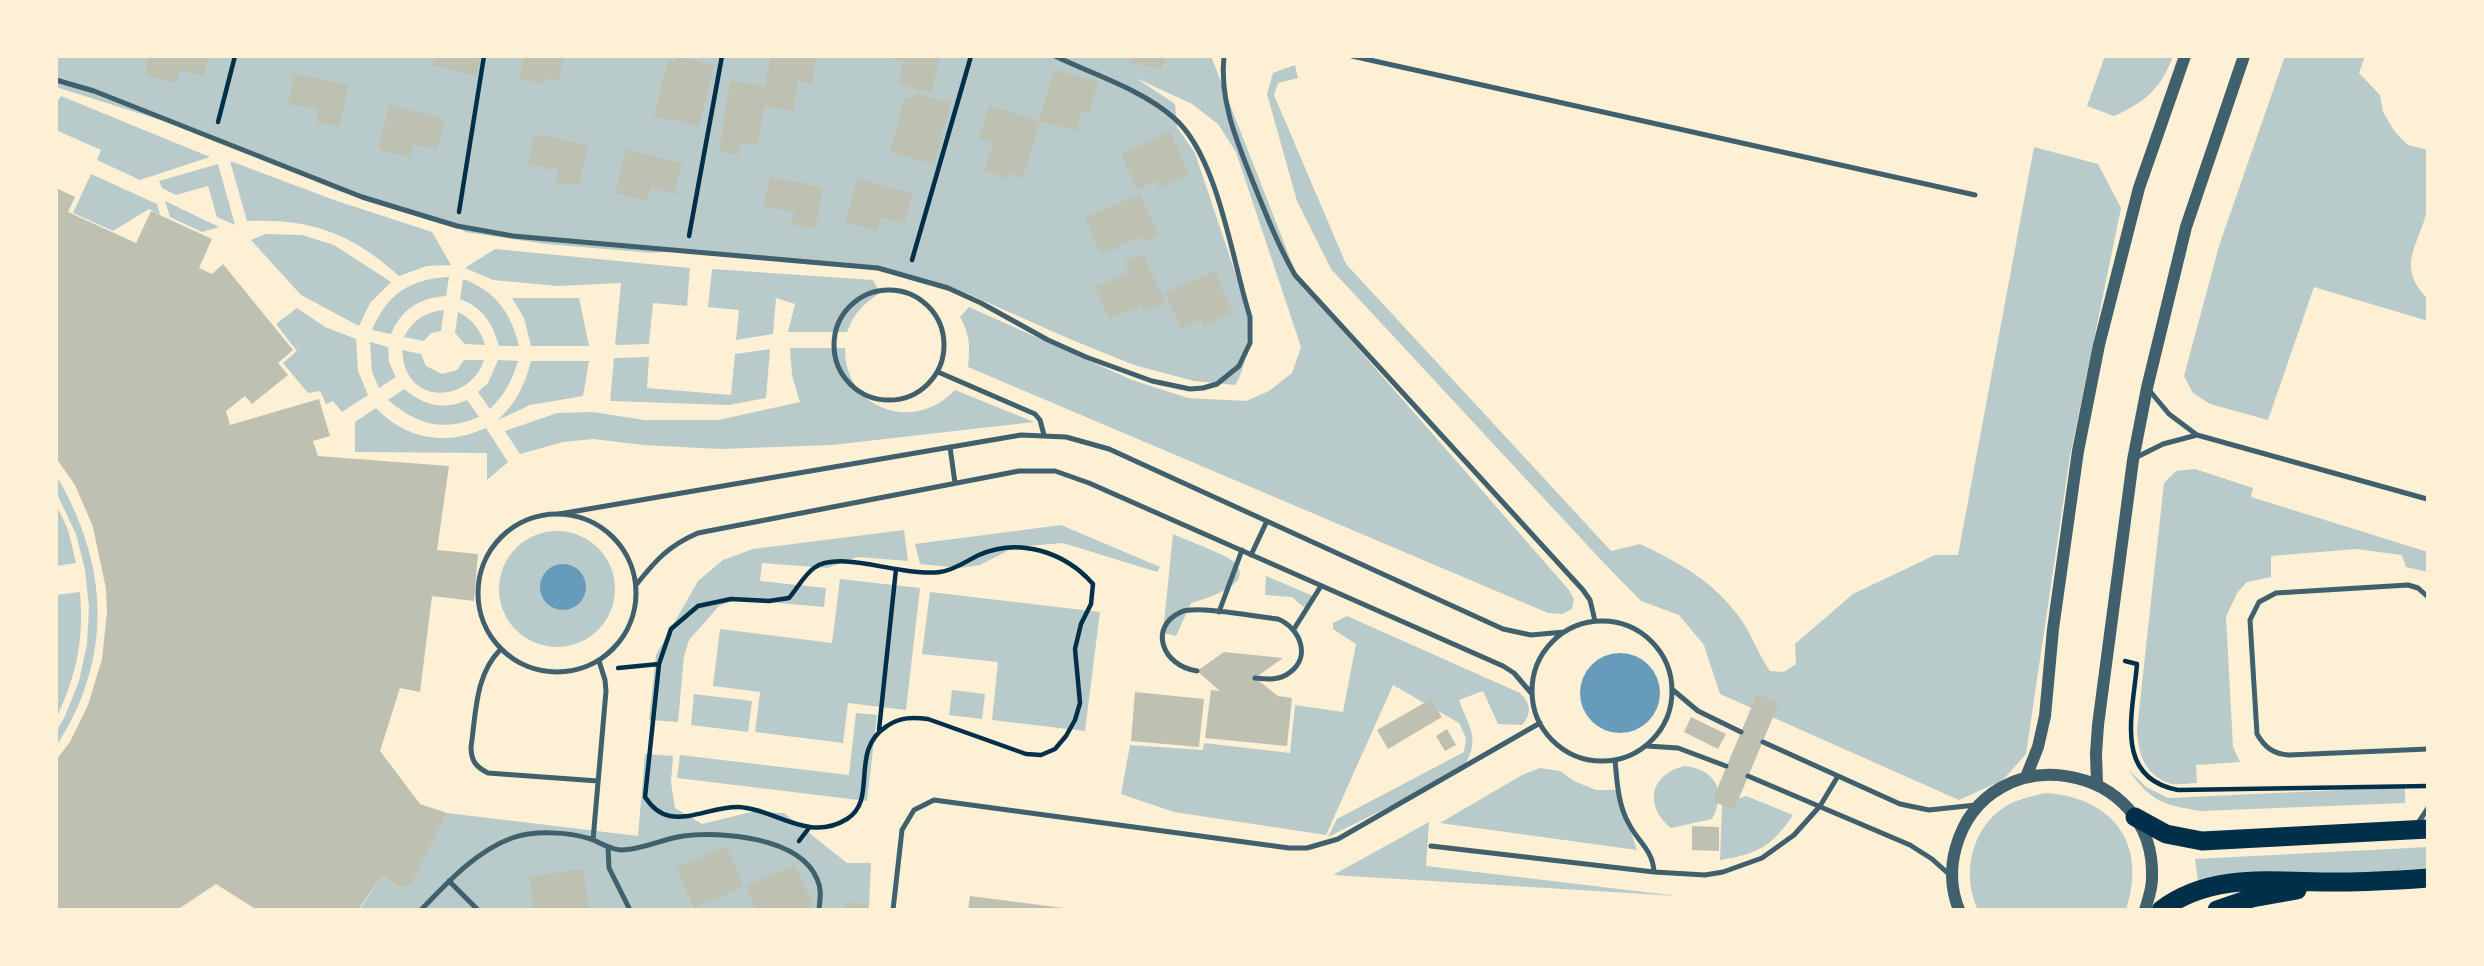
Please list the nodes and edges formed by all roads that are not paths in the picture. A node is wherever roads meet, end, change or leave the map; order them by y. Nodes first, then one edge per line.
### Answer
1 (1055, 56) edge
2 (1224, 56) edge
3 (1352, 56) edge
4 (2185, 56) edge
5 (2244, 56) edge
6 (56, 80) edge
7 (1975, 195) dead end
8 (908, 275) junction
9 (904, 291) junction
10 (938, 372) junction
11 (2147, 388) junction
12 (1044, 435) junction
13 (2197, 435) junction
14 (950, 447) junction
15 (2133, 460) junction
16 (955, 484) junction
17 (2427, 499) edge
18 (559, 514) junction
19 (1267, 521) junction
20 (1242, 550) junction
21 (1251, 555) junction
22 (636, 585) junction
23 (1321, 586) junction
24 (2428, 597) edge
25 (1219, 612) junction
26 (1595, 621) junction
27 (1294, 629) junction
28 (1564, 632) junction
29 (500, 650) junction
30 (599, 661) junction
31 (1197, 671) dead end
32 (1255, 678) dead end
33 (1673, 690) junction
34 (1532, 694) junction
35 (1539, 723) junction
36 (1741, 732) dead end
37 (1763, 742) dead end
38 (1647, 746) junction
39 (2428, 749) edge
40 (1615, 760) junction
41 (1726, 766) dead end
42 (1748, 776) dead end
43 (1838, 776) junction
44 (2026, 777) junction
45 (598, 781) junction
46 (2097, 784) junction
47 (1979, 805) junction
48 (1820, 806) junction
49 (2428, 808) edge
50 (2135, 817) junction
51 (2421, 829) edge
52 (593, 840) junction
53 (1431, 846) dead end
54 (608, 848) junction
55 (1654, 872) junction
56 (1951, 876) junction
57 (2428, 878) edge
58 (449, 881) junction
59 (2343, 883) junction
60 (1958, 909) edge
61 (421, 910) edge
62 (478, 910) edge
63 (629, 910) edge
64 (820, 910) edge
65 (893, 910) edge
66 (2146, 910) edge
67 (2161, 910) edge
68 (2217, 910) edge

1 - 8 lane
2 - 26 lane
3 - 7 lane
4 - 44 street
5 - 11 street
6 - 8 lane
8 - 9 lane
9 - 10 lane
9 - 10 lane
10 - 12 lane
11 - 13 lane
11 - 15 street
12 - 14 lane
12 - 19 lane
13 - 15 lane
13 - 17 lane
14 - 16 lane
14 - 18 lane
15 - 46 street
16 - 20 lane
16 - 22 lane
18 - 22 lane
18 - 29 lane
19 - 21 lane
19 - 28 lane
20 - 21 lane
20 - 25 lane
21 - 23 lane
22 - 30 lane
23 - 27 lane
23 - 34 lane
24 - 39 lane
25 - 27 lane
25 - 31 lane
26 - 28 lane
26 - 33 lane
27 - 32 lane
28 - 34 lane
29 - 30 lane
29 - 45 lane
30 - 45 lane
33 - 36 lane
33 - 38 lane
34 - 35 lane
35 - 40 lane
35 - 65 lane
37 - 43 lane
38 - 40 lane
38 - 41 lane
40 - 55 lane
42 - 48 lane
43 - 47 lane
43 - 48 lane
44 - 46 street
44 - 47 street
45 - 52 lane
46 - 50 street
47 - 56 street
48 - 55 lane
48 - 56 lane
49 - 51 lane
50 - 51 highway
50 - 66 street
52 - 54 lane
52 - 58 lane
53 - 55 lane
54 - 63 lane
54 - 64 lane
56 - 60 street
57 - 59 highway
58 - 61 lane
58 - 62 lane
59 - 67 highway
59 - 68 highway

